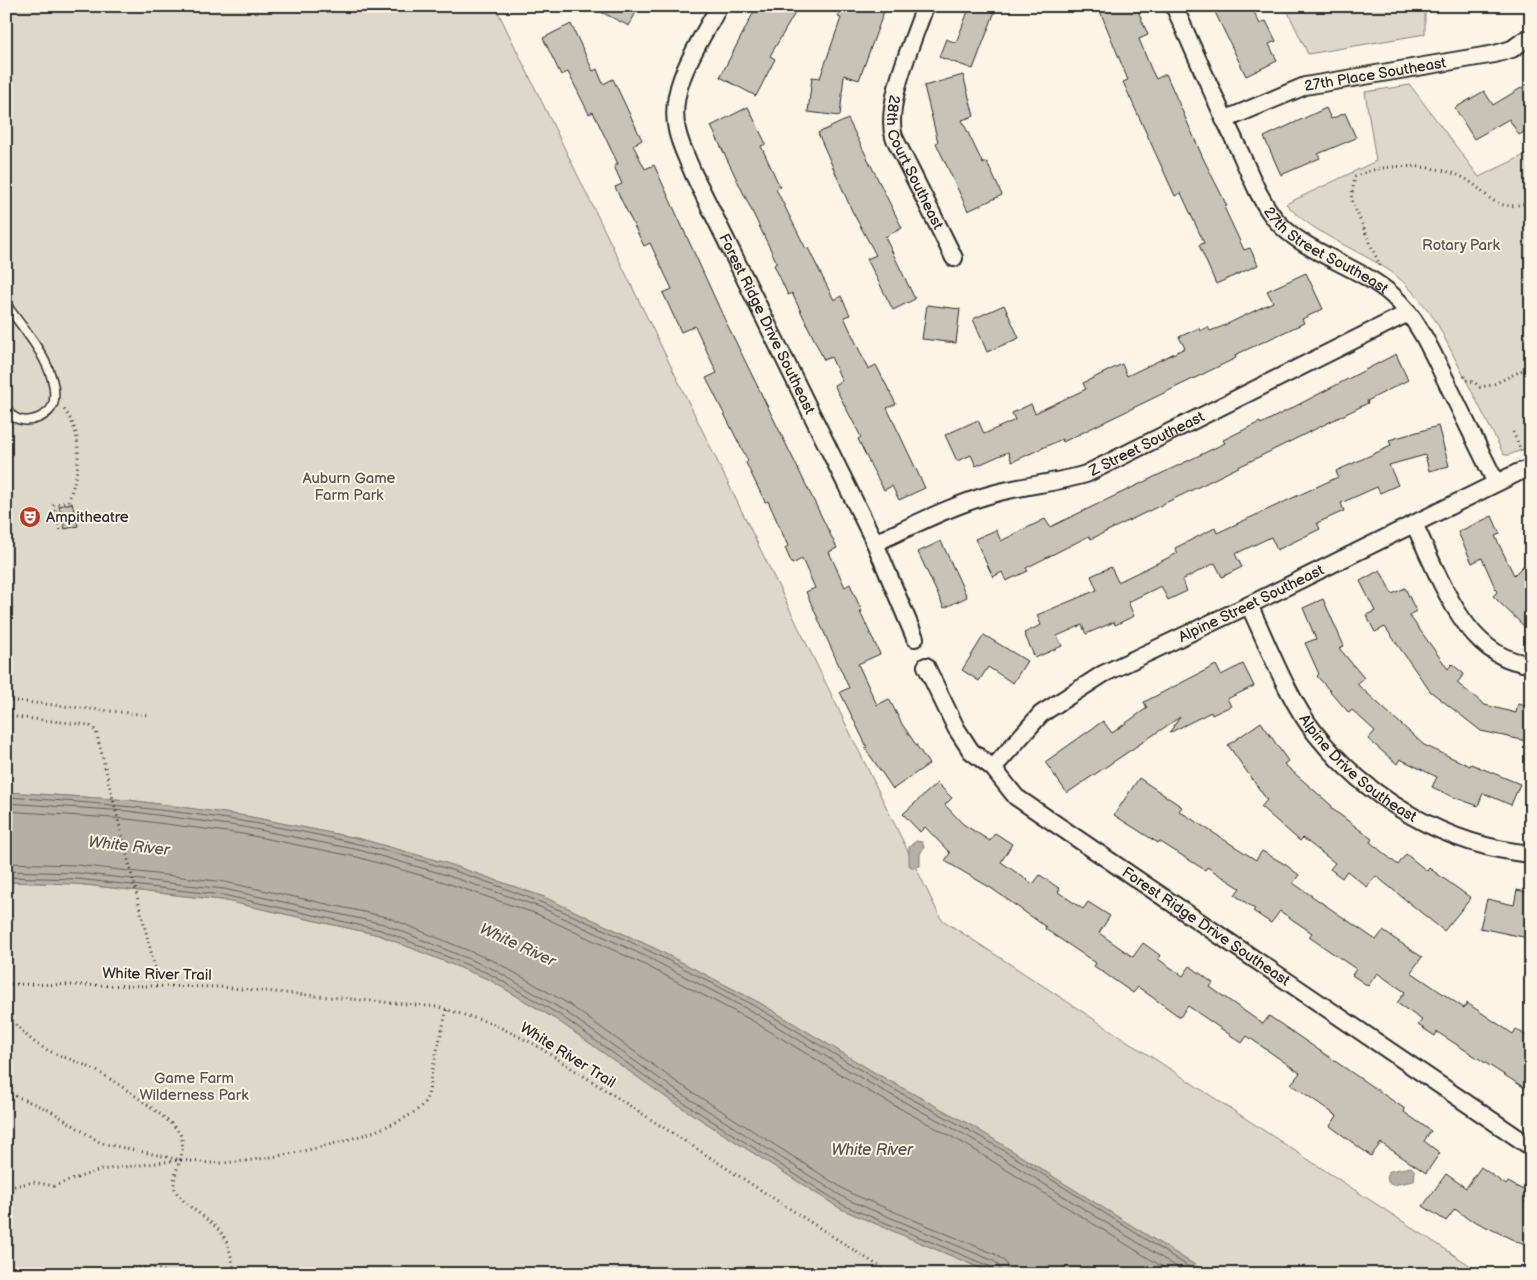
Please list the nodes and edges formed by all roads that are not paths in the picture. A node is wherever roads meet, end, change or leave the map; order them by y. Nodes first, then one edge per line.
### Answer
1 (719, 6) edge
2 (925, 6) edge
3 (1174, 6) edge
4 (1526, 38) dead end
5 (1224, 120) junction
6 (954, 258) dead end
7 (6, 304) edge
8 (1408, 313) junction
9 (6, 408) edge
10 (1530, 469) edge
11 (1496, 483) junction
12 (1414, 524) junction
13 (875, 543) junction
14 (1249, 605) junction
15 (915, 638) dead end
16 (1531, 664) edge
17 (926, 666) dead end
18 (992, 768) junction
19 (1531, 854) edge
20 (1531, 1147) edge

1 - 13 street, Forest Ridge Drive Southeast
2 - 6 street, 28th Court Southeast
3 - 5 street, 27th Street Southeast
4 - 5 street, 27th Place Southeast
5 - 8 street, 27th Street Southeast
7 - 9 lane
8 - 11 street, 27th Street Southeast
8 - 13 street, Z Street Southeast
10 - 11 street, Alpine Street Southeast
11 - 12 street, Alpine Street Southeast
12 - 14 street, Alpine Street Southeast
12 - 16 street
13 - 15 street, Forest Ridge Drive Southeast
14 - 18 street, Alpine Street Southeast
14 - 19 street, Alpine Drive Southeast
17 - 18 street, Forest Ridge Drive Southeast
18 - 20 street, Forest Ridge Drive Southeast

